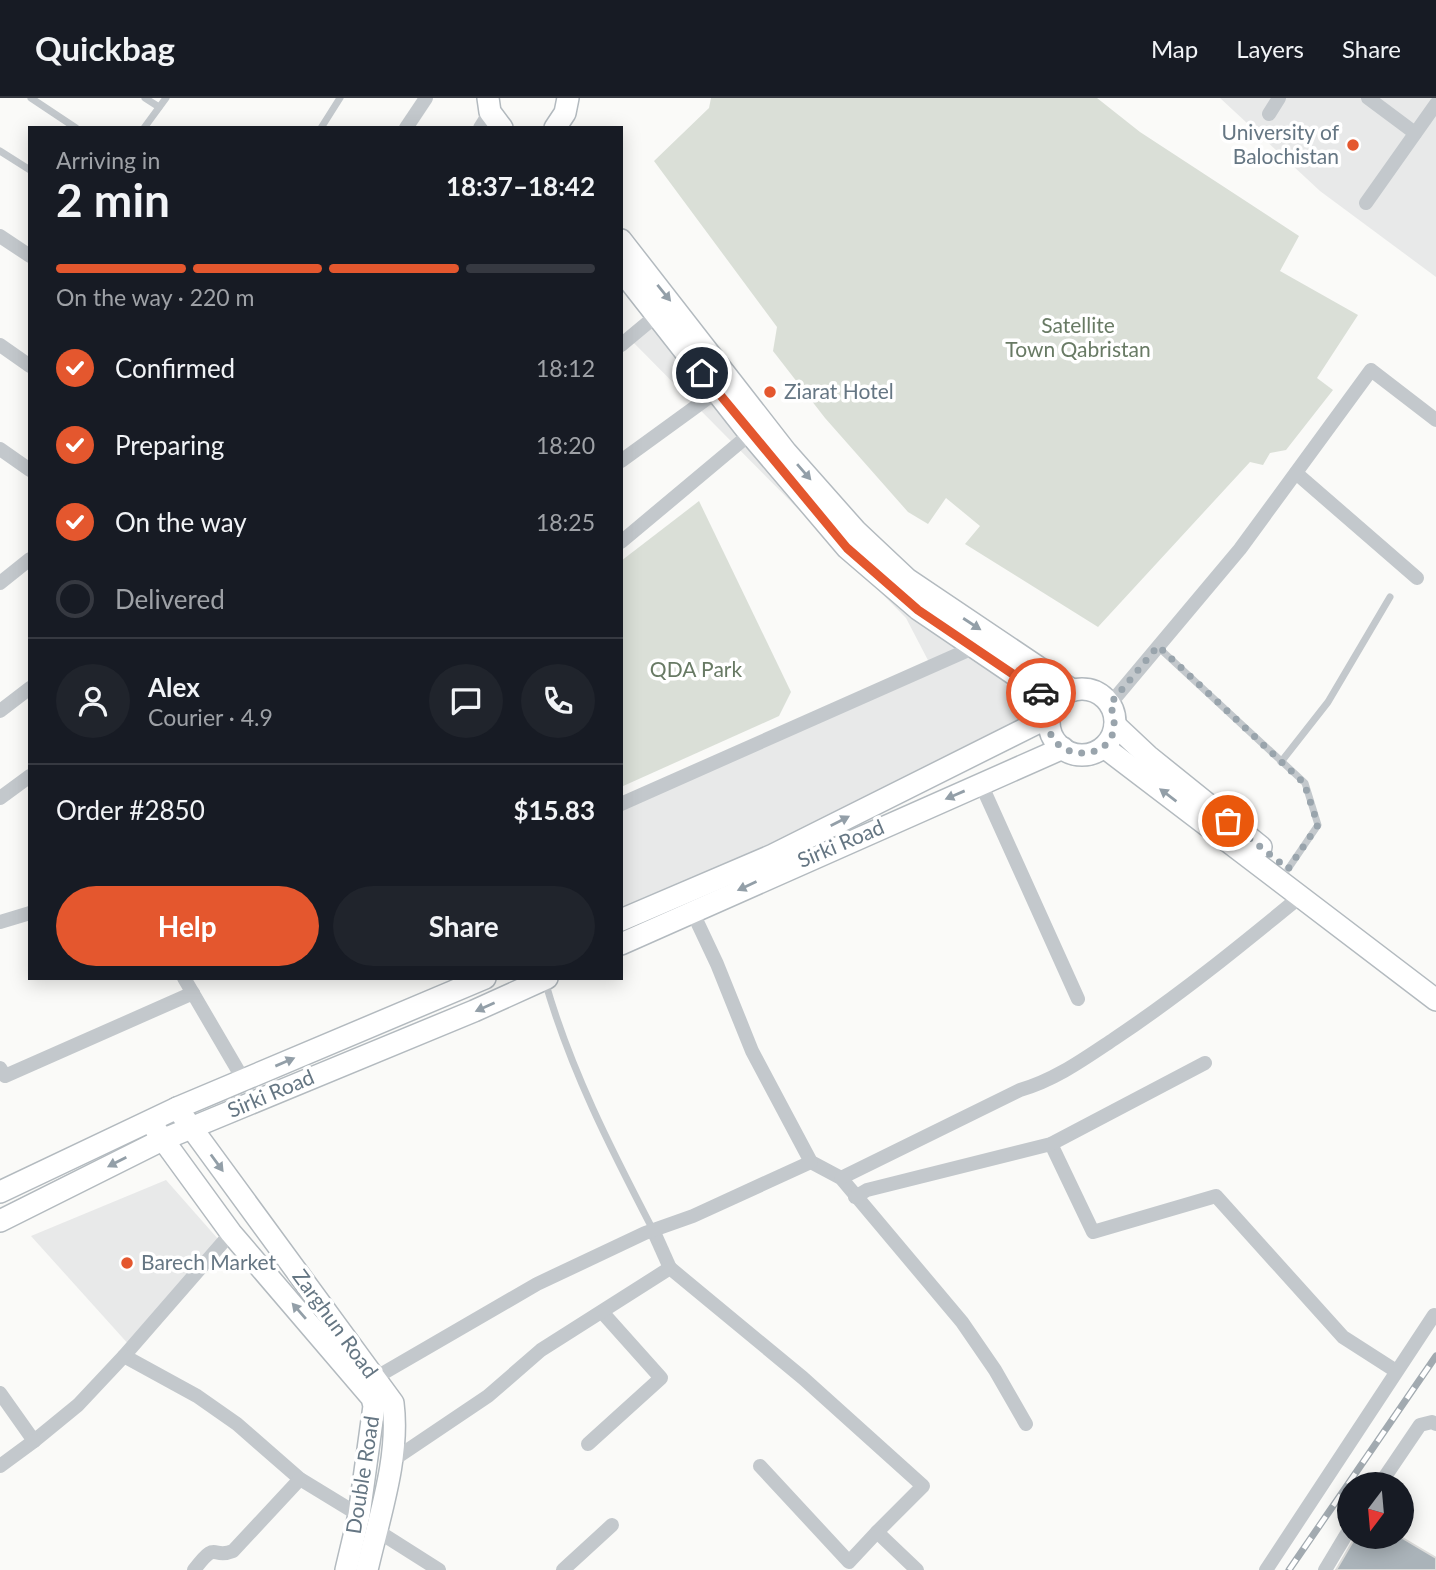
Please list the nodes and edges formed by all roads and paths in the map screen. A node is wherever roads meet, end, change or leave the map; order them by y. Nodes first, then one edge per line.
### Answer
1 (31, 98) edge
2 (145, 98) edge
3 (166, 98) edge
4 (340, 98) edge
5 (426, 98) edge
6 (568, 98) edge
7 (1279, 98) edge
8 (1368, 98) edge
9 (1436, 104) edge
10 (159, 107) junction
11 (1269, 114) dead end
12 (73, 126) edge
13 (145, 126) edge
14 (322, 126) edge
15 (407, 126) edge
16 (556, 126) edge
17 (1415, 133) junction
18 (0, 151) edge
19 (28, 169) edge
20 (1366, 203) dead end
21 (0, 236) edge
22 (623, 243) edge
23 (28, 255) edge
24 (623, 272) edge
25 (657, 315) junction
26 (623, 343) edge
27 (0, 345) edge
28 (28, 365) edge
29 (716, 392) junction
30 (1436, 420) edge
31 (750, 434) junction
32 (2, 453) edge
33 (623, 460) edge
34 (28, 469) edge
35 (1296, 473) junction
36 (623, 540) edge
37 (28, 561) edge
38 (1417, 578) dead end
39 (0, 583) edge
40 (1390, 597) dead end
41 (1158, 646) junction
42 (975, 647) junction
43 (28, 689) edge
44 (1059, 703) junction
45 (0, 710) edge
46 (1112, 715) junction
47 (1104, 747) junction
48 (1063, 748) junction
49 (1281, 762) junction
50 (28, 777) edge
51 (981, 783) junction
52 (0, 798) edge
53 (623, 803) edge
54 (1288, 869) junction
55 (1301, 895) junction
56 (692, 911) junction
57 (28, 914) edge
58 (623, 919) edge
59 (0, 922) edge
60 (623, 943) edge
61 (185, 980) edge
62 (544, 980) edge
63 (546, 980) edge
64 (459, 983) edge
65 (1436, 985) edge
66 (193, 993) junction
67 (1078, 999) dead end
68 (1436, 1000) edge
69 (1205, 1063) dead end
70 (2, 1074) edge
71 (243, 1079) junction
72 (177, 1108) junction
73 (191, 1128) junction
74 (157, 1131) junction
75 (1051, 1144) junction
76 (811, 1162) junction
77 (841, 1178) junction
78 (0, 1192) edge
79 (855, 1197) junction
80 (0, 1221) edge
81 (653, 1230) junction
82 (231, 1233) junction
83 (670, 1268) junction
84 (602, 1312) junction
85 (1436, 1317) edge
86 (124, 1356) junction
87 (1396, 1371) junction
88 (370, 1381) junction
89 (0, 1393) edge
90 (1026, 1424) dead end
91 (1436, 1424) edge
92 (34, 1441) junction
93 (588, 1444) dead end
94 (390, 1462) junction
95 (0, 1466) edge
96 (760, 1466) dead end
97 (1388, 1472) edge
98 (300, 1479) junction
99 (359, 1515) junction
100 (612, 1525) dead end
101 (376, 1530) junction
102 (877, 1532) junction
103 (1338, 1549) edge
104 (194, 1570) edge
105 (346, 1570) edge
106 (368, 1570) edge
107 (439, 1570) edge
108 (563, 1570) edge
109 (917, 1570) edge
110 (1266, 1570) edge
111 (1325, 1570) edge

1 - 12 lane
2 - 10 lane
3 - 10 lane
4 - 14 lane
5 - 15 street
6 - 16 main road
7 - 11 street
8 - 17 street
9 - 17 street
10 - 13 lane
17 - 20 street
18 - 19 lane
21 - 23 street
22 -> 44 main road
24 - 25 main road
25 - 26 street
25 - 29 main road
27 - 28 street
29 - 31 main road
29 - 33 street
30 - 35 street
31 - 36 street
31 - 42 main road
32 - 34 street
35 - 38 street
35 - 41 street
37 - 39 street
40 - 49 lane
41 - 46 street
41 - 49 lane
42 - 44 main road
42 - 53 street
43 - 45 street
44 - 46 main road
44 - 48 main road
58 -> 44 main road, Sirki Road
46 - 47 main road
46 - 54 main road
47 - 48 main road
55 -> 47 main road
48 - 51 main road, Sirki Road
49 - 54 lane
50 - 52 street
51 -> 56 main road, Sirki Road
51 - 67 street
54 - 65 main road
55 - 68 main road
55 - 77 street
56 - 60 main road, Sirki Road
56 - 76 street
57 - 59 street
61 - 66 street
62 -> 73 main road, Sirki Road
63 - 81 lane
71 -> 64 main road, Sirki Road
66 - 70 street
66 - 71 street
69 - 75 street
71 - 72 main road, Sirki Road
72 - 73 main road, Zarghun Road
72 - 74 main road, Sirki Road
73 - 74 main road, Sirki Road
73 -> 88 main road, Zarghun Road
74 - 78 main road, Sirki Road
74 -> 80 main road, Sirki Road
74 - 82 main road, Double Road
75 - 79 street
75 - 87 street
76 - 77 street
76 - 81 street
77 - 79 street
79 - 90 street
81 - 83 street
81 - 88 street
82 - 86 street
88 -> 82 main road, Double Road
83 - 84 street
83 - 102 street
84 - 93 street
84 - 94 street
85 - 87 street
86 - 92 street
86 - 98 street
87 - 110 street
88 - 94 main road, Zarghun Road
88 - 99 main road, Double Road
89 - 92 street
91 - 97 street
92 - 95 street
94 - 101 main road, Zarghun Road
96 - 102 street
98 - 99 street
98 - 104 street
99 - 105 main road, Double Road
100 - 108 street
101 - 106 main road, Zarghun Road
101 - 107 street
102 - 109 street
103 - 111 street

